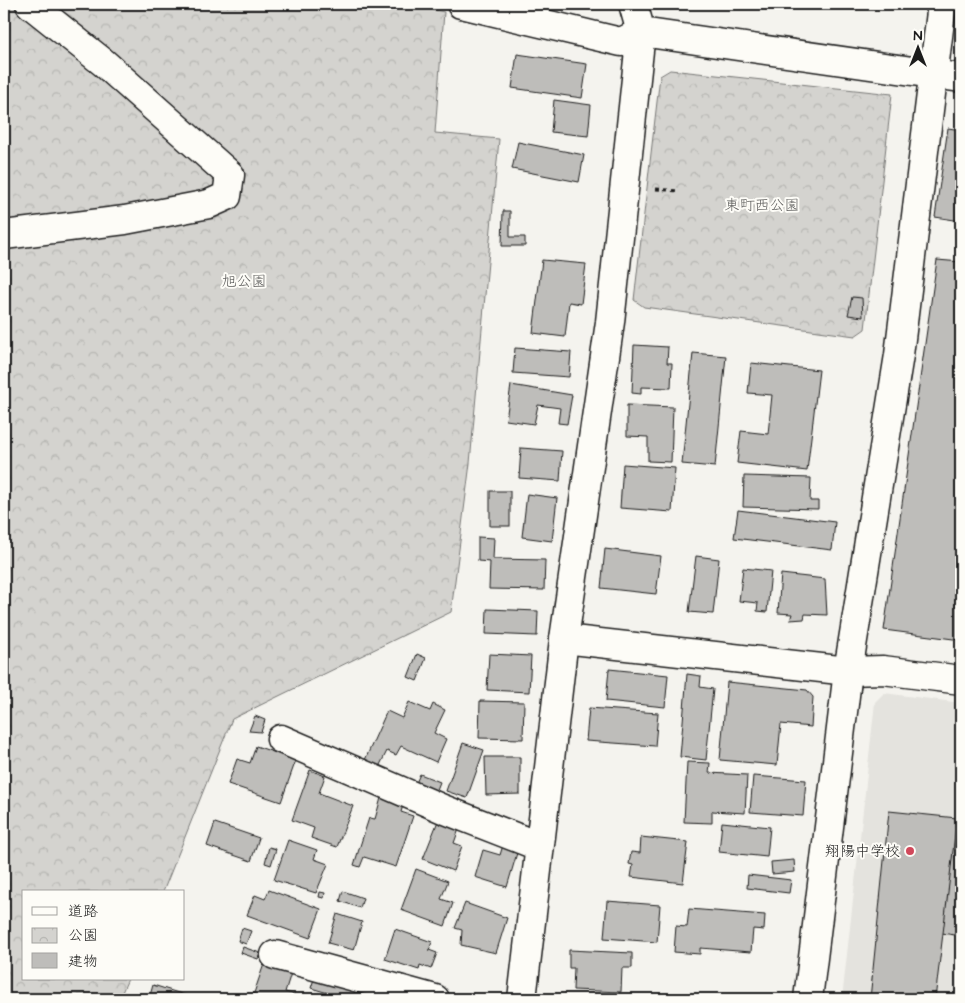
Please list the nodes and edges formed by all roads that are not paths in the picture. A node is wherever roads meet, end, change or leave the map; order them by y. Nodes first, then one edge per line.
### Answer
1 (30, 4) edge
2 (462, 4) edge
3 (633, 4) edge
4 (942, 4) edge
5 (641, 32) junction
6 (934, 75) junction
7 (961, 78) edge
8 (4, 235) edge
9 (564, 639) junction
10 (848, 671) junction
11 (961, 680) edge
12 (281, 739) dead end
13 (538, 846) junction
14 (275, 955) dead end
15 (435, 999) edge
16 (522, 999) edge
17 (808, 999) edge

1 - 8 street
2 - 5 street
3 - 5 street
4 - 6 street
5 - 6 street
5 - 9 street
6 - 7 street
6 - 10 street
9 - 10 street
9 - 13 street
10 - 11 street
10 - 17 street
12 - 13 street
13 - 16 street
14 - 15 street

